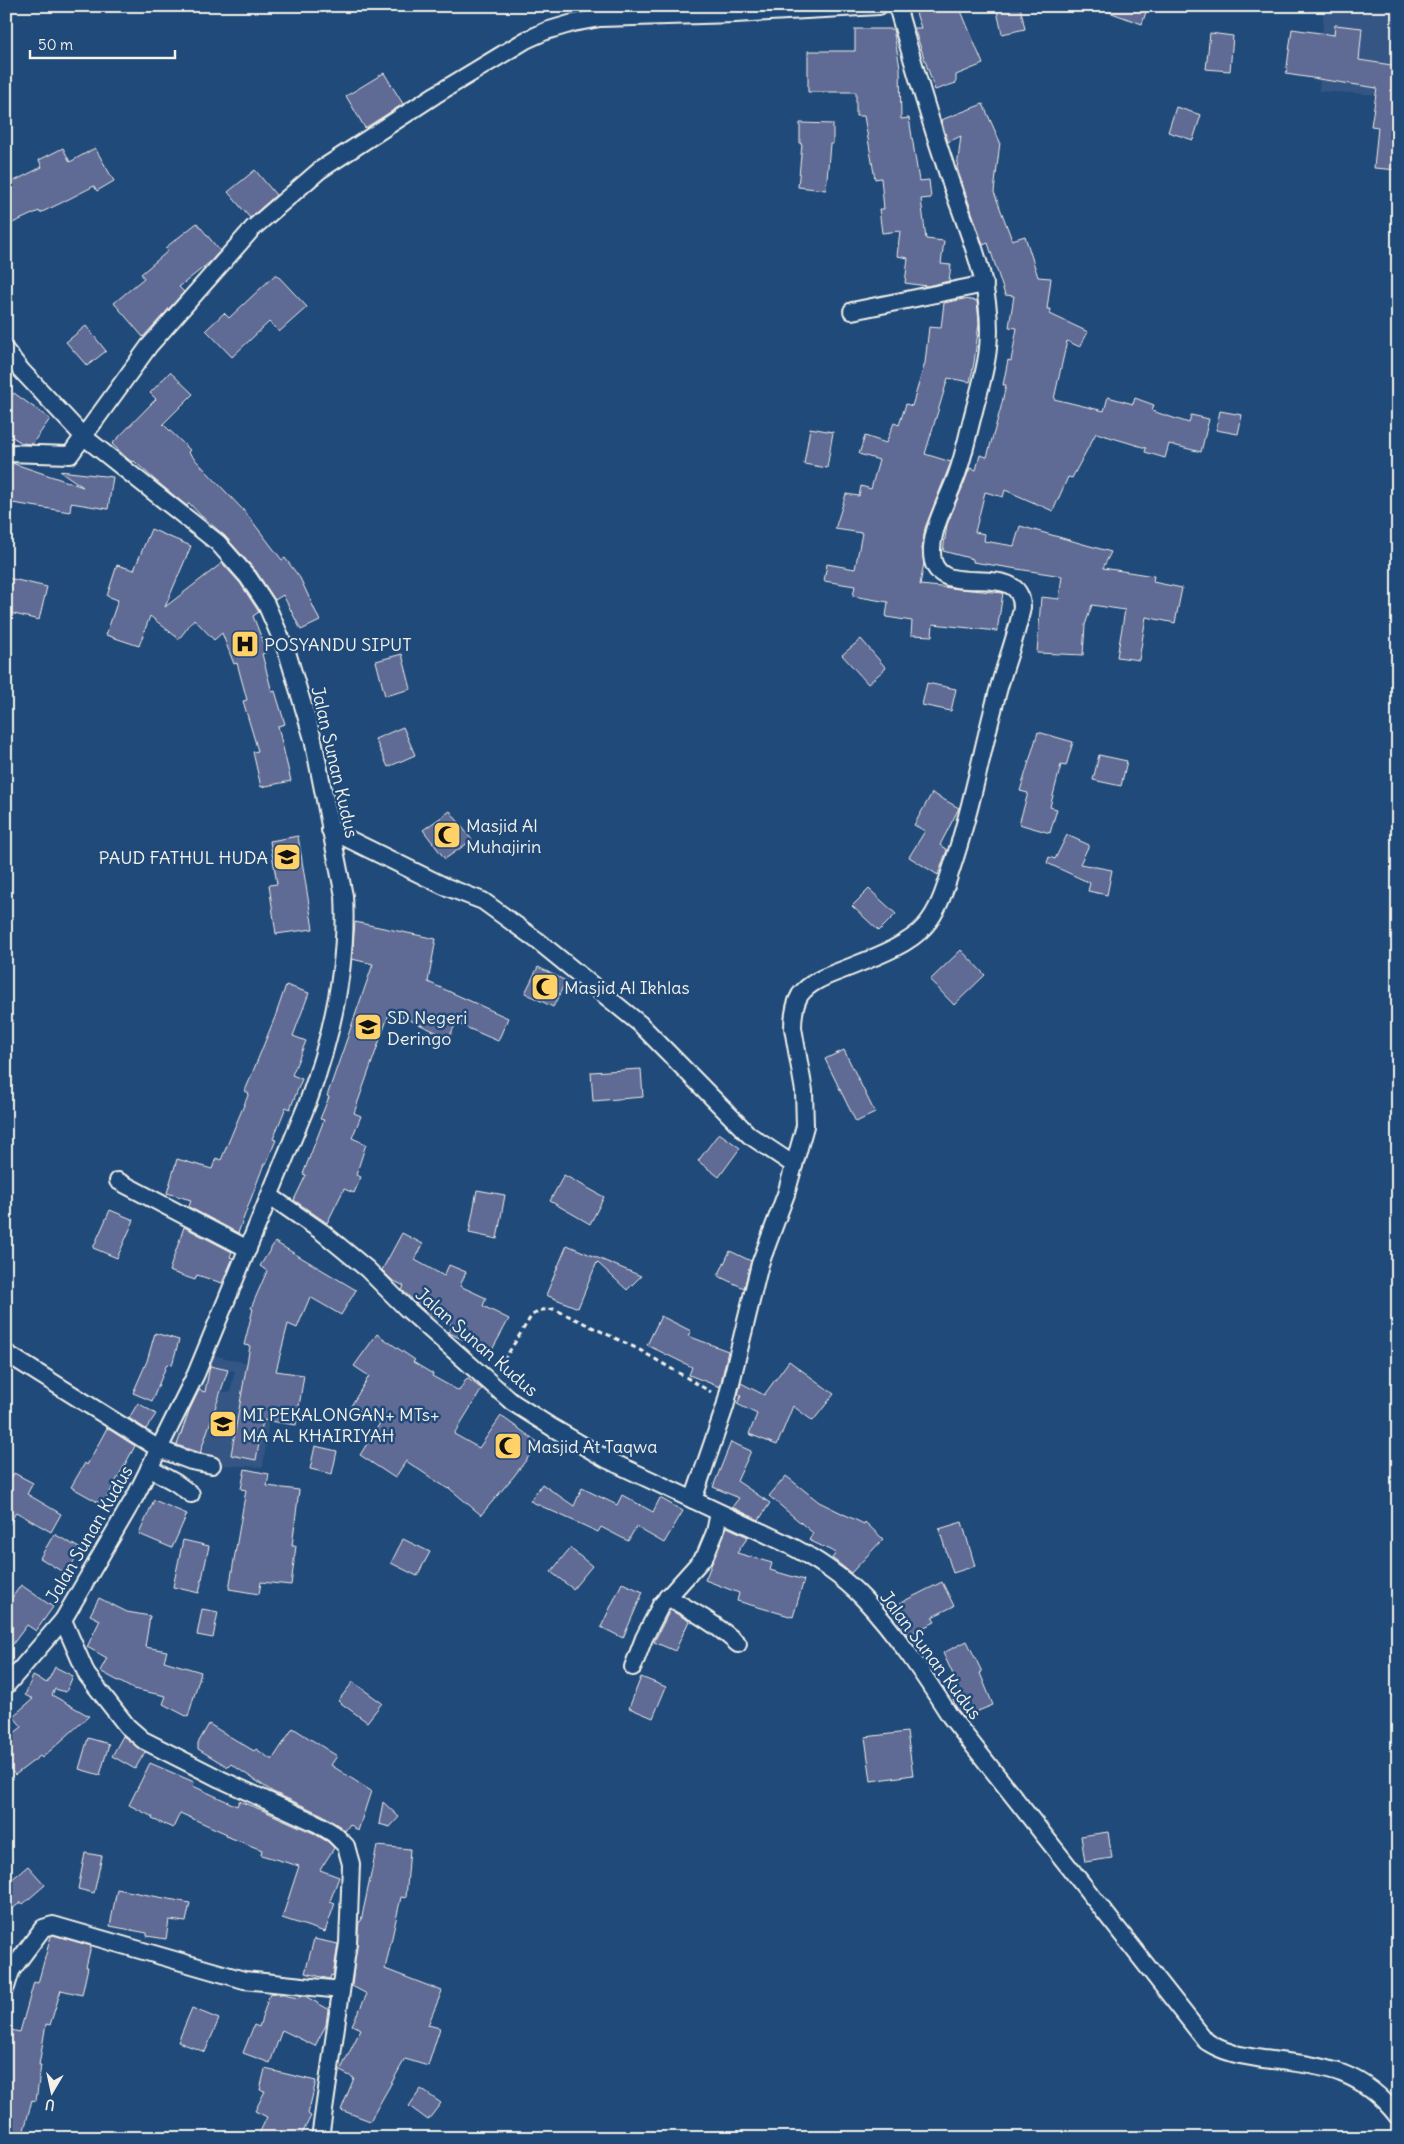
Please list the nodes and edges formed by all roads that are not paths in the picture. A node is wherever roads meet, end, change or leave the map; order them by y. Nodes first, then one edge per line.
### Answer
1 (879, 6) edge
2 (897, 6) edge
3 (985, 284) junction
4 (852, 311) dead end
5 (6, 352) edge
6 (83, 436) junction
7 (6, 453) edge
8 (330, 830) junction
9 (794, 1166) junction
10 (118, 1181) dead end
11 (270, 1196) junction
12 (248, 1249) junction
13 (6, 1353) edge
14 (158, 1449) junction
15 (212, 1465) dead end
16 (149, 1468) junction
17 (191, 1494) dead end
18 (693, 1500) junction
19 (719, 1512) junction
20 (666, 1598) junction
21 (63, 1620) junction
22 (738, 1644) dead end
23 (633, 1667) dead end
24 (6, 1686) edge
25 (9, 1969) edge
26 (6, 1987) edge
27 (341, 1990) junction
28 (1398, 2118) edge
29 (320, 2138) edge

1 - 6 street
2 - 3 street
3 - 4 street
3 - 9 street
5 - 6 street, Jalan Sunan Kudus
6 - 7 street
6 - 8 street, Jalan Sunan Kudus
8 - 9 street
8 - 11 street, Jalan Sunan Kudus
9 - 18 street
10 - 12 street
11 - 12 street, Jalan Sunan Kudus
11 - 18 street, Jalan Sunan Kudus
12 - 14 street, Jalan Sunan Kudus
13 - 14 street
14 - 15 street
14 - 16 street, Jalan Sunan Kudus
16 - 17 street
16 - 21 street, Jalan Sunan Kudus
18 - 19 street, Jalan Sunan Kudus
19 - 20 street
19 - 28 street, Jalan Sunan Kudus
20 - 22 street
20 - 23 street
21 - 24 street, Jalan Sunan Kudus
21 - 27 street
25 - 26 street
25 - 27 street
27 - 29 street

